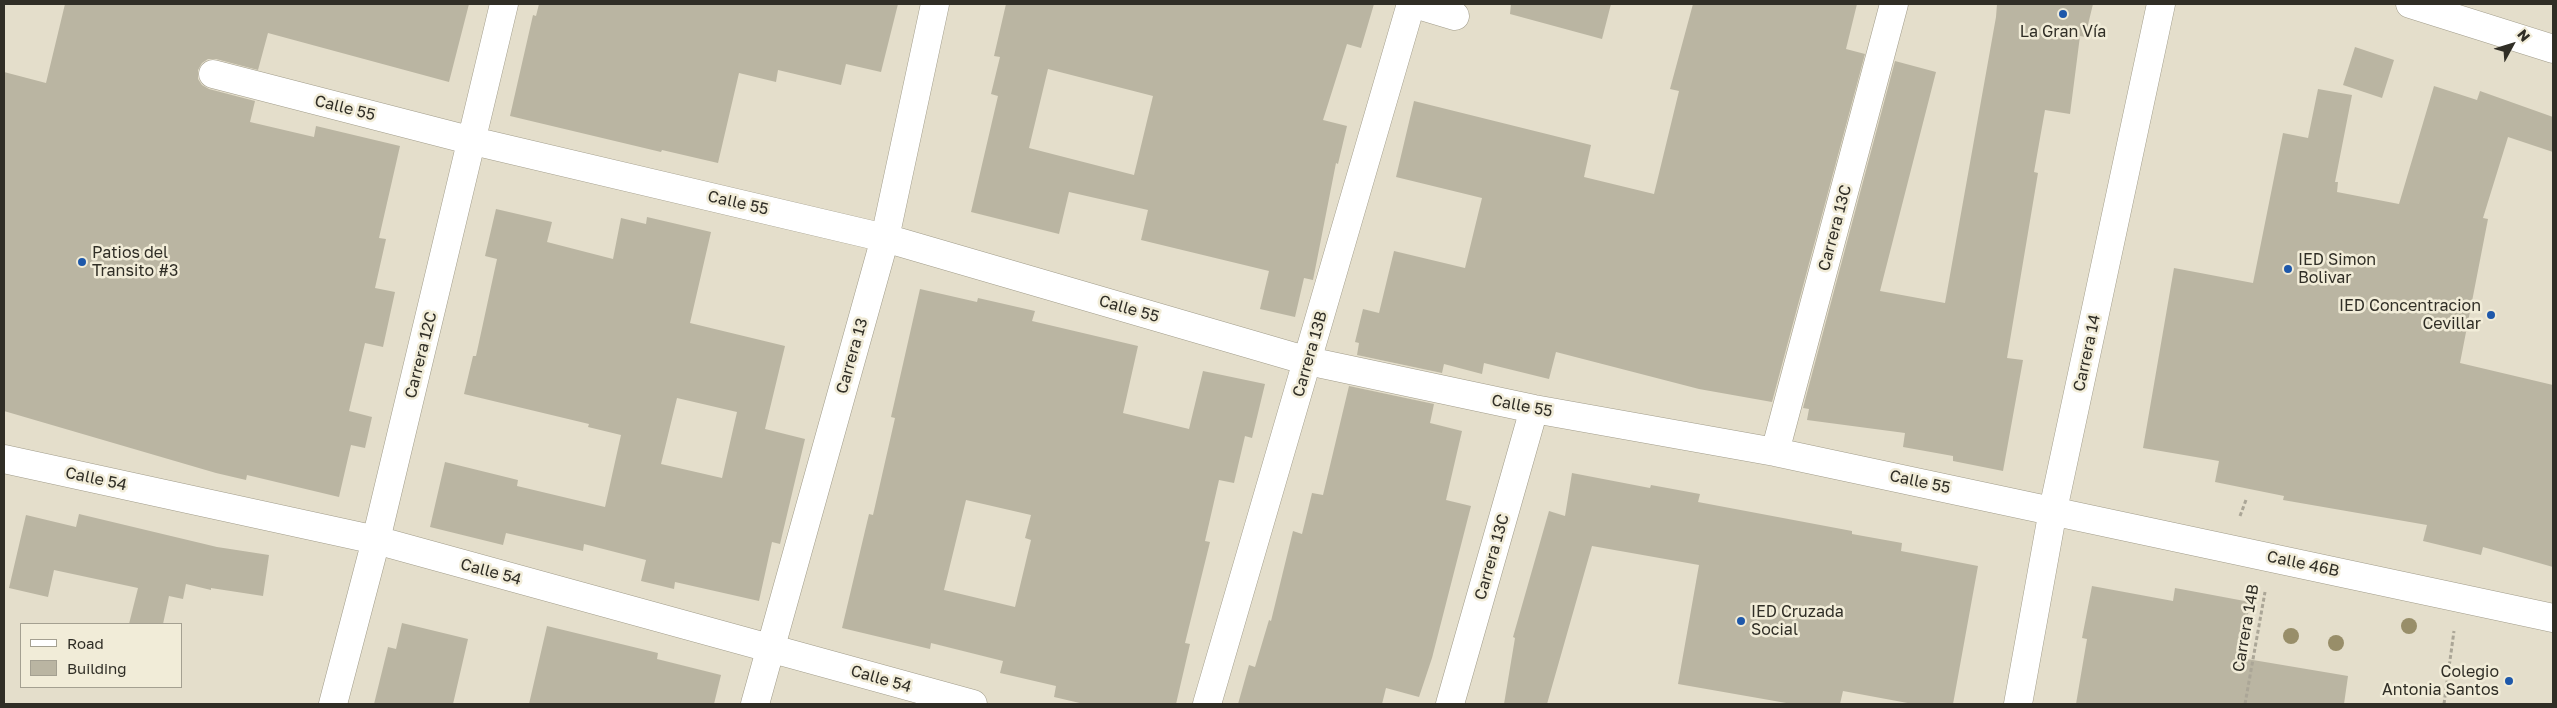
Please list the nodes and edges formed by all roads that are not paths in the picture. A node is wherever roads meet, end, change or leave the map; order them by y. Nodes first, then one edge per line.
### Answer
1 (504, 4) edge
2 (935, 4) edge
3 (1413, 4) edge
4 (1894, 4) edge
5 (2162, 4) edge
6 (2410, 4) edge
7 (1455, 16) dead end
8 (2553, 50) edge
9 (212, 74) dead end
10 (473, 140) junction
11 (885, 238) junction
12 (1308, 361) junction
13 (1534, 409) junction
14 (1775, 452) junction
15 (4, 459) edge
16 (2053, 510) junction
17 (376, 540) junction
18 (2553, 618) edge
19 (770, 648) junction
20 (333, 704) edge
21 (755, 704) edge
22 (972, 704) edge
23 (1207, 704) edge
24 (1450, 704) edge
25 (2018, 704) edge

1 - 10 street, Carrera 12C
2 - 11 street, Carrera 13
3 - 7 street
3 - 12 street, Carrera 13B
4 - 14 street, Carrera 13C
5 - 16 street, Carrera 14
6 - 8 street
9 - 10 street, Calle 55
10 - 11 street, Calle 55
10 - 17 street, Carrera 12C
11 - 12 street, Calle 55
11 - 19 street, Carrera 13
12 - 13 street, Calle 55
12 - 23 street, Carrera 13B
13 - 14 street, Calle 55
13 - 24 street, Carrera 13C
14 - 16 street, Calle 55
15 - 17 street, Calle 54
16 - 18 street, Calle 46B
16 - 25 street, Carrera 14
17 - 19 street, Calle 54
17 - 20 street, Carrera 12C
19 - 21 street, Carrera 13
19 - 22 street, Calle 54

